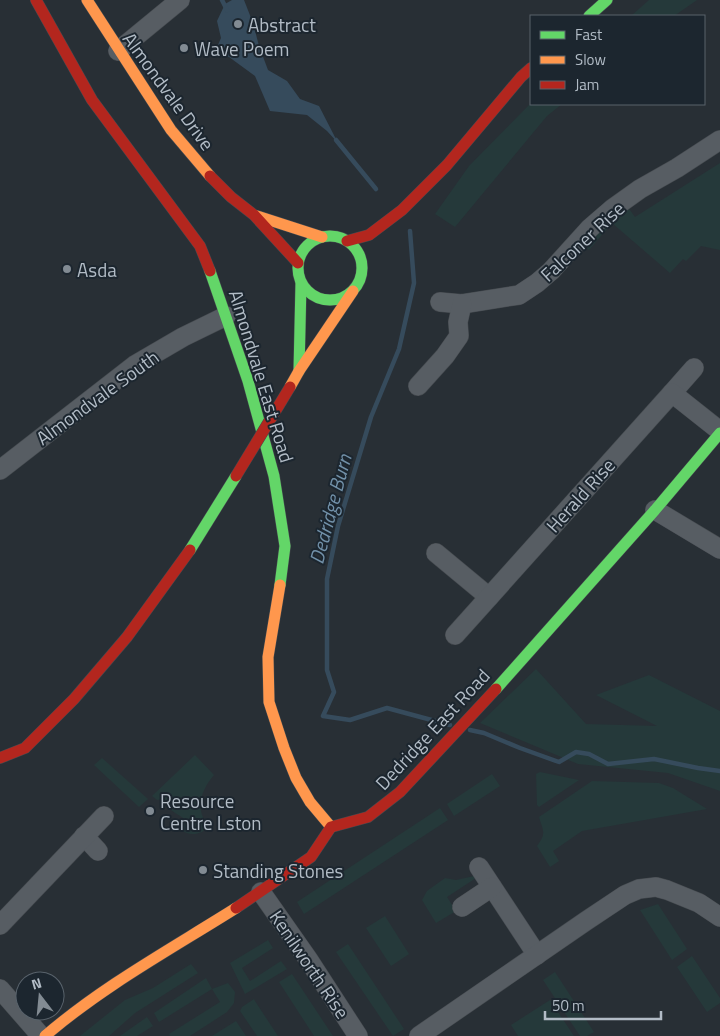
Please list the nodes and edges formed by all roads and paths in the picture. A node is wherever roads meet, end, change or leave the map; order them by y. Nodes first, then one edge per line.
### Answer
1 (36, 0) edge
2 (87, 0) edge
3 (180, 0) edge
4 (607, 0) edge
5 (590, 15) edge
6 (118, 52) junction
7 (530, 69) edge
8 (720, 140) edge
9 (254, 215) junction
10 (322, 237) junction
11 (347, 241) junction
12 (298, 263) junction
13 (301, 283) junction
14 (354, 291) junction
15 (440, 302) dead end
16 (462, 304) junction
17 (226, 316) junction
18 (694, 368) dead end
19 (298, 371) junction
20 (418, 386) dead end
21 (672, 394) junction
22 (720, 432) edge
23 (0, 470) edge
24 (655, 510) junction
25 (720, 549) edge
26 (436, 553) dead end
27 (489, 597) junction
28 (455, 635) dead end
29 (0, 758) edge
30 (104, 816) dead end
31 (332, 827) junction
32 (84, 836) junction
33 (98, 851) dead end
34 (479, 867) dead end
35 (492, 887) junction
36 (260, 892) junction
37 (462, 907) dead end
38 (720, 917) edge
39 (0, 925) edge
40 (537, 955) junction
41 (0, 989) edge
42 (41, 1036) edge
43 (45, 1036) edge
44 (358, 1036) edge
45 (419, 1036) edge

1 - 17 street, Almondvale East Road
2 - 6 street, Almondvale Drive
3 - 6 street
4 - 5 street
6 - 9 street, Almondvale Drive
7 - 11 street
8 - 16 street, Falconer Rise
9 - 10 street, Almondvale Drive
9 - 12 street, Almondvale Drive
10 - 11 street
10 - 12 street
11 - 14 street
12 - 13 street
13 - 14 street
13 - 19 street
14 - 19 street
15 - 16 street, Falconer Rise
16 - 20 street
17 - 23 street, Almondvale South
17 - 31 street, Almondvale East Road
18 - 21 street, Herald Rise
19 - 29 street, bridge
21 - 22 street
21 - 27 street, Herald Rise
22 - 24 street, Dedridge East Road
24 - 25 street
24 - 31 street, Dedridge East Road
26 - 27 street
27 - 28 street, Herald Rise
30 - 32 street
31 - 36 street
32 - 33 street
32 - 39 street
34 - 35 street
35 - 37 street
35 - 40 street
36 - 43 street
36 - 44 street, Kenilworth Rise
38 - 40 street
40 - 45 street
41 - 42 street

